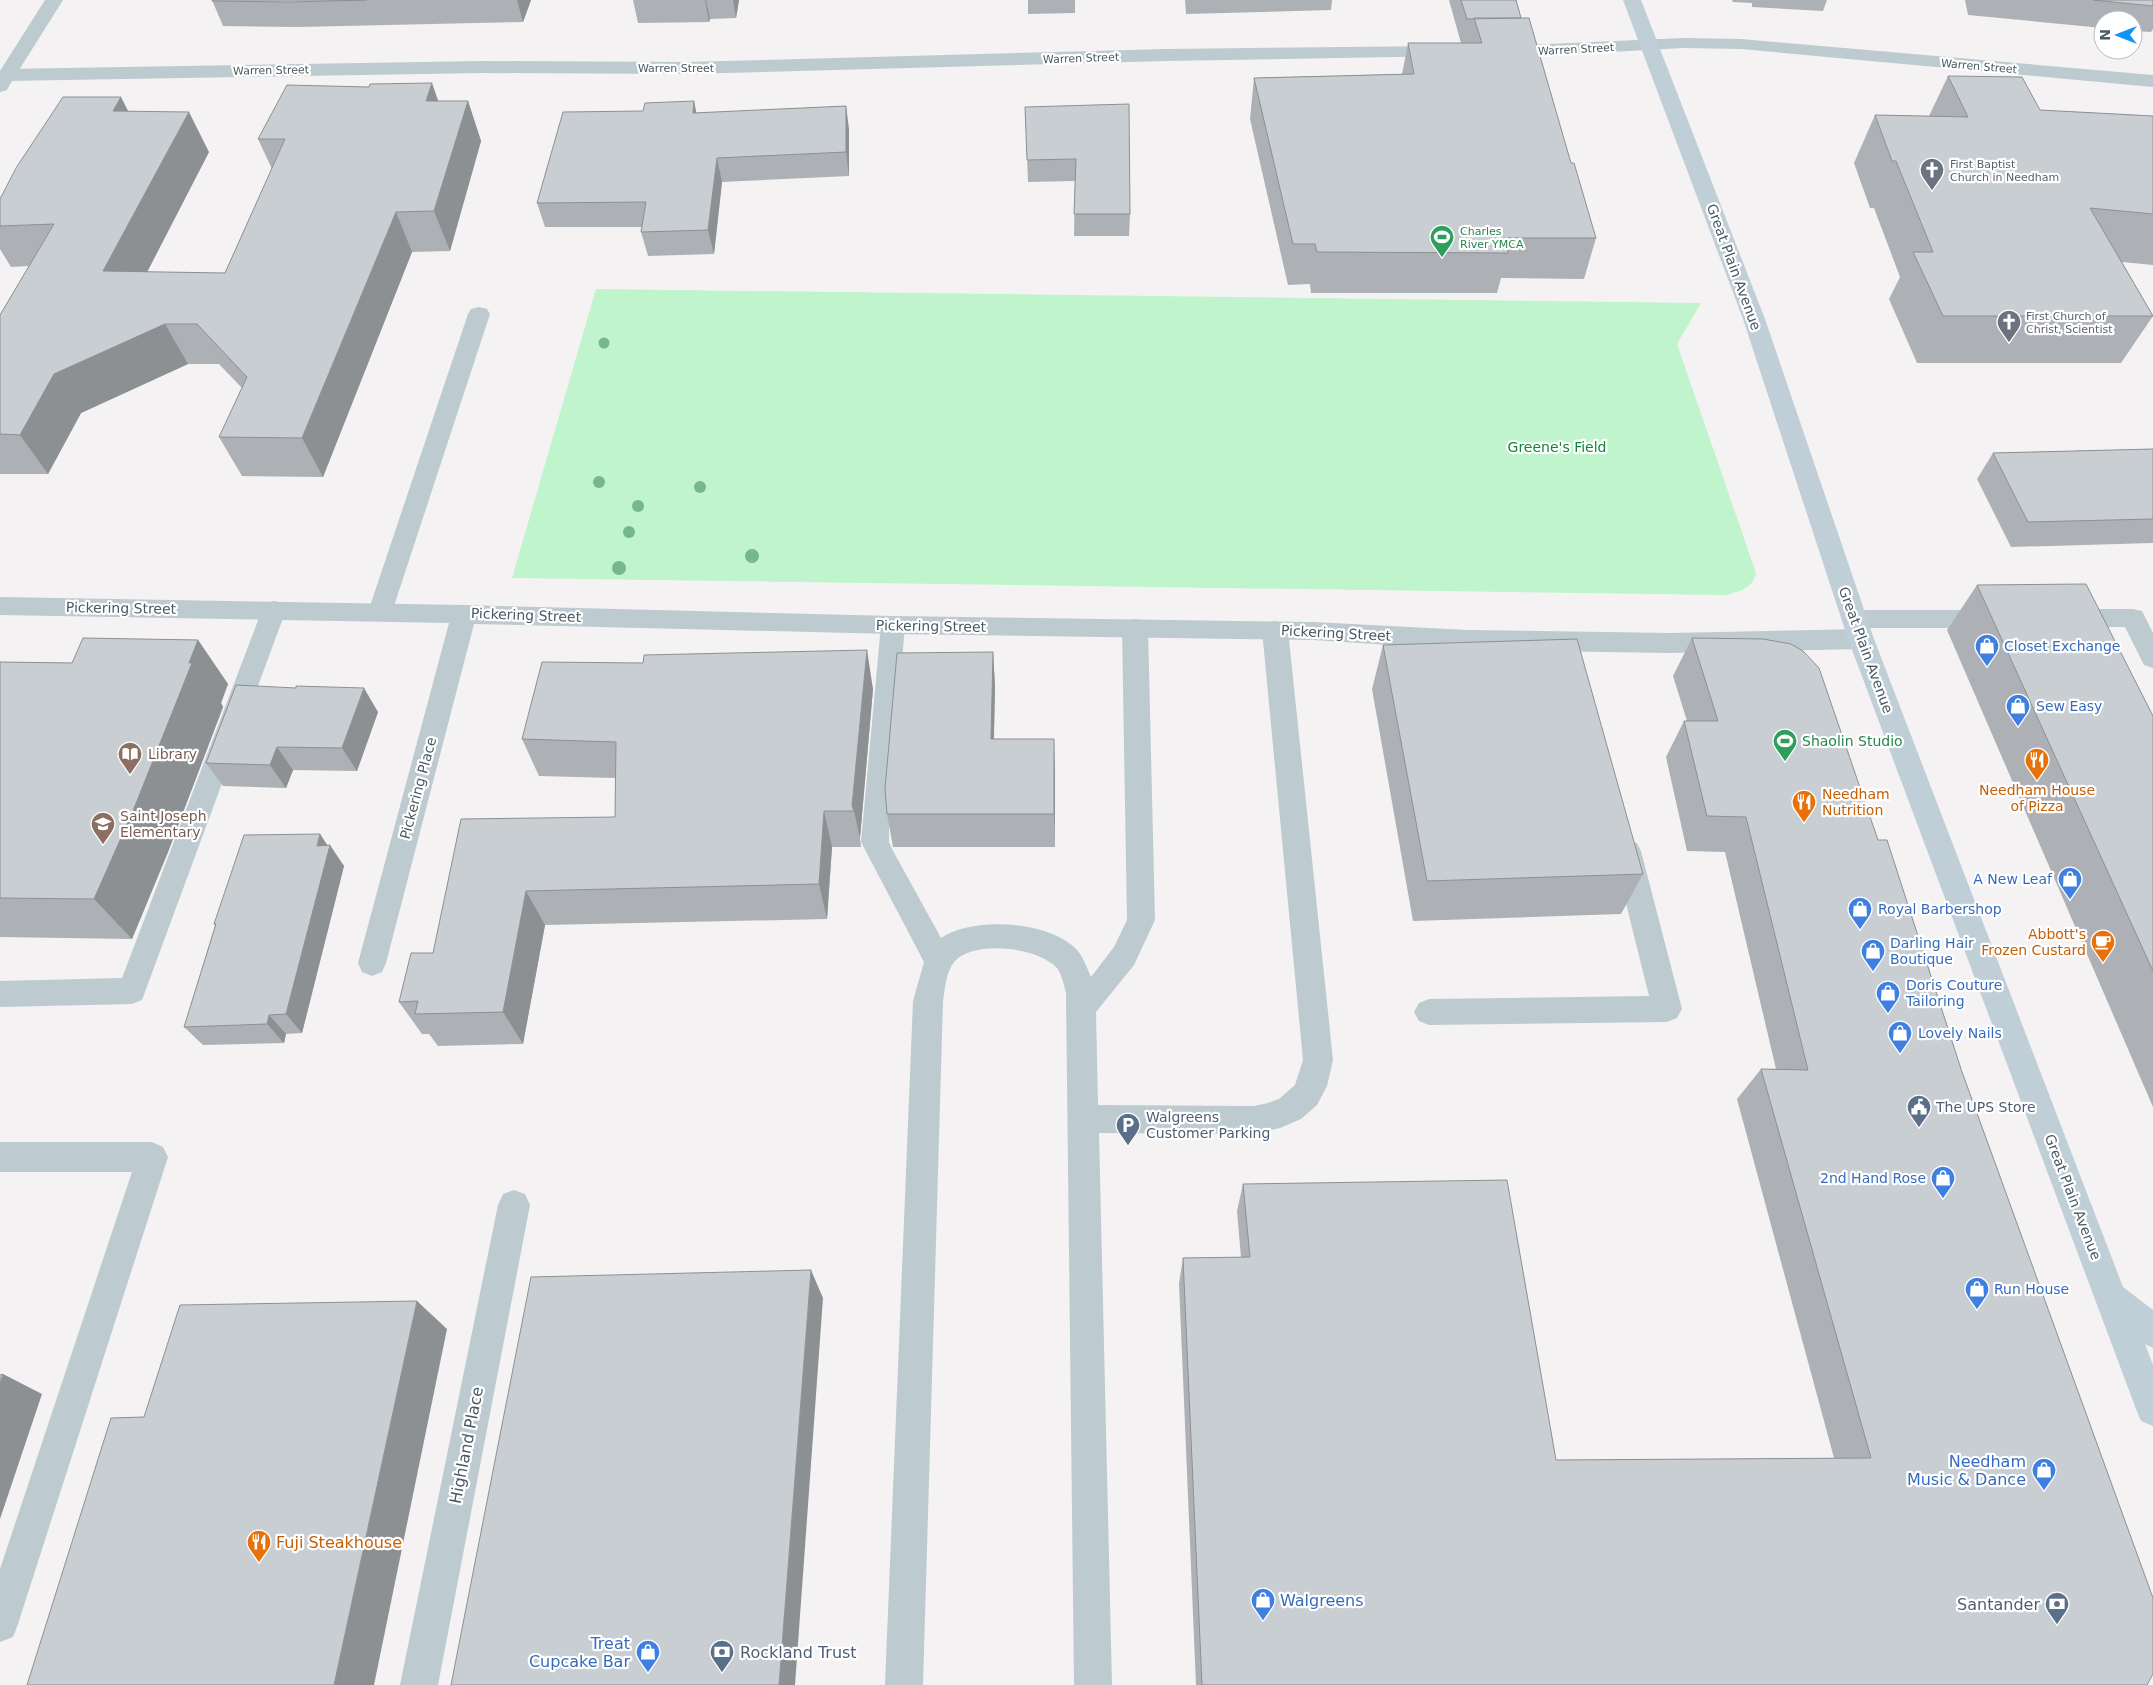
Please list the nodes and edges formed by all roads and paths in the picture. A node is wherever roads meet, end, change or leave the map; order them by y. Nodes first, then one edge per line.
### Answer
1 (54, 0) edge
2 (1632, 0) edge
3 (1649, 45) junction
4 (1461, 52) edge
5 (1481, 52) edge
6 (6, 70) edge
7 (2153, 81) edge
8 (479, 314) dead end
9 (0, 606) edge
10 (274, 610) junction
11 (380, 612) junction
12 (464, 614) junction
13 (2016, 618) edge
14 (2045, 618) edge
15 (893, 626) junction
16 (1135, 628) junction
17 (1858, 629) junction
18 (1275, 630) junction
19 (2153, 658) edge
20 (1621, 828) edge
21 (939, 962) junction
22 (372, 963) dead end
23 (0, 994) edge
24 (1082, 1007) junction
25 (1429, 1012) dead end
26 (1083, 1119) junction
27 (0, 1157) edge
28 (514, 1205) dead end
29 (2111, 1298) junction
30 (2153, 1331) edge
31 (2153, 1409) edge
32 (0, 1624) edge
33 (419, 1685) edge
34 (904, 1685) edge
35 (1093, 1685) edge

1 - 6 street
2 - 3 main road, Great Plain Avenue
3 - 5 street, Warren Street
3 - 7 street, Warren Street
3 - 17 main road, Great Plain Avenue
4 - 6 street, Warren Street
8 - 11 street
9 - 10 street, Pickering Street
10 - 11 street, Pickering Street
10 - 23 street
11 - 12 street, Pickering Street
12 - 15 street, Pickering Street
12 - 22 street, Pickering Place
13 - 17 street, Pickering Street
14 - 19 street
15 - 16 street, Pickering Street
15 - 21 street
16 - 18 street, Pickering Street
16 - 24 street
17 - 18 street, Pickering Street
17 - 29 main road, Great Plain Avenue
18 - 26 street
20 - 25 street
21 - 24 street
21 - 34 street
24 - 26 street
26 - 35 street
27 - 32 street
28 - 33 street, Highland Place
29 - 30 main road
29 - 31 main road, Great Plain Avenue

